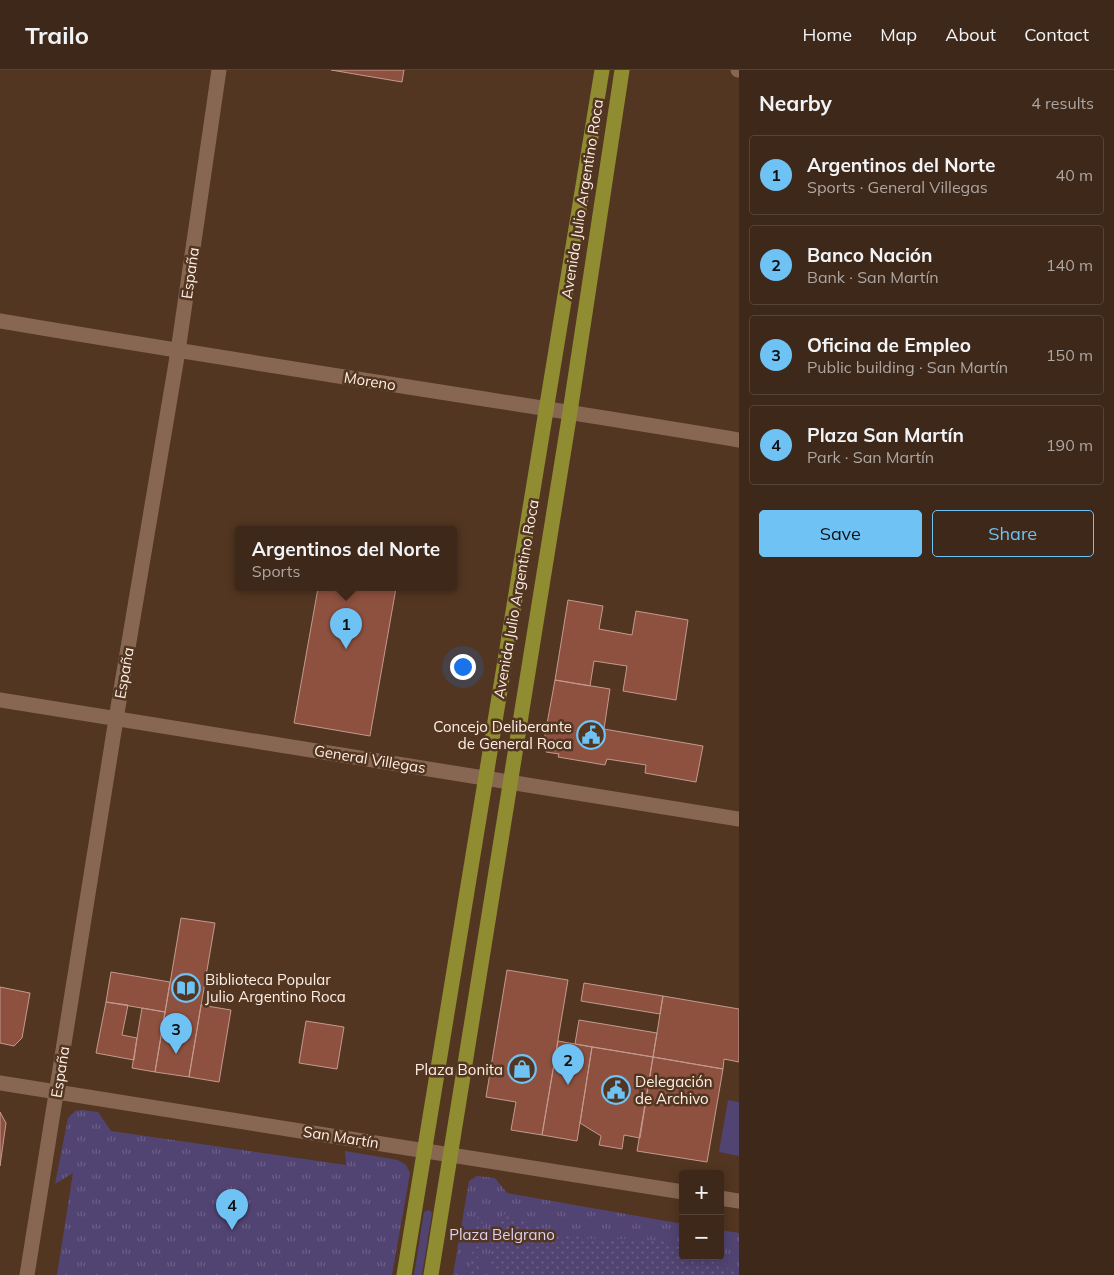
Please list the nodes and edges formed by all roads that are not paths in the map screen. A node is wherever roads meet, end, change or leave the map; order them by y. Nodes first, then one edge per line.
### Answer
1 (220, 70) edge
2 (602, 70) edge
3 (622, 70) edge
4 (0, 322) edge
5 (178, 352) junction
6 (548, 408) junction
7 (570, 412) junction
8 (739, 440) edge
9 (0, 700) edge
10 (116, 719) junction
11 (486, 778) junction
12 (510, 782) junction
13 (739, 819) edge
14 (0, 1083) edge
15 (57, 1091) junction
16 (425, 1150) junction
17 (451, 1154) junction
18 (679, 1191) edge
19 (724, 1199) edge
20 (739, 1201) edge
21 (27, 1275) edge
22 (404, 1275) edge
23 (431, 1275) edge

1 - 5 street, España
2 - 6 main road, Avenida Julio Argentino Roca
3 - 7 main road, Avenida Julio Argentino Roca
4 - 5 street, Moreno
5 - 6 street, Moreno
5 - 10 street, España
6 - 7 street, Moreno
6 - 11 main road, Avenida Julio Argentino Roca
7 - 8 street, Moreno
7 - 12 main road, Avenida Julio Argentino Roca
9 - 10 street, General Villegas
10 - 11 street, General Villegas
10 - 15 street, España
11 - 12 street, General Villegas
11 - 16 main road, Avenida Julio Argentino Roca
12 - 13 street, General Villegas
12 - 17 main road, Avenida Julio Argentino Roca
14 - 15 street, San Martín
15 - 16 street, San Martín
15 - 21 street, España
16 - 17 street, San Martín
16 - 22 main road, Avenida Julio Argentino Roca
17 - 18 street, San Martín
17 - 23 main road, Avenida Julio Argentino Roca
19 - 20 street

